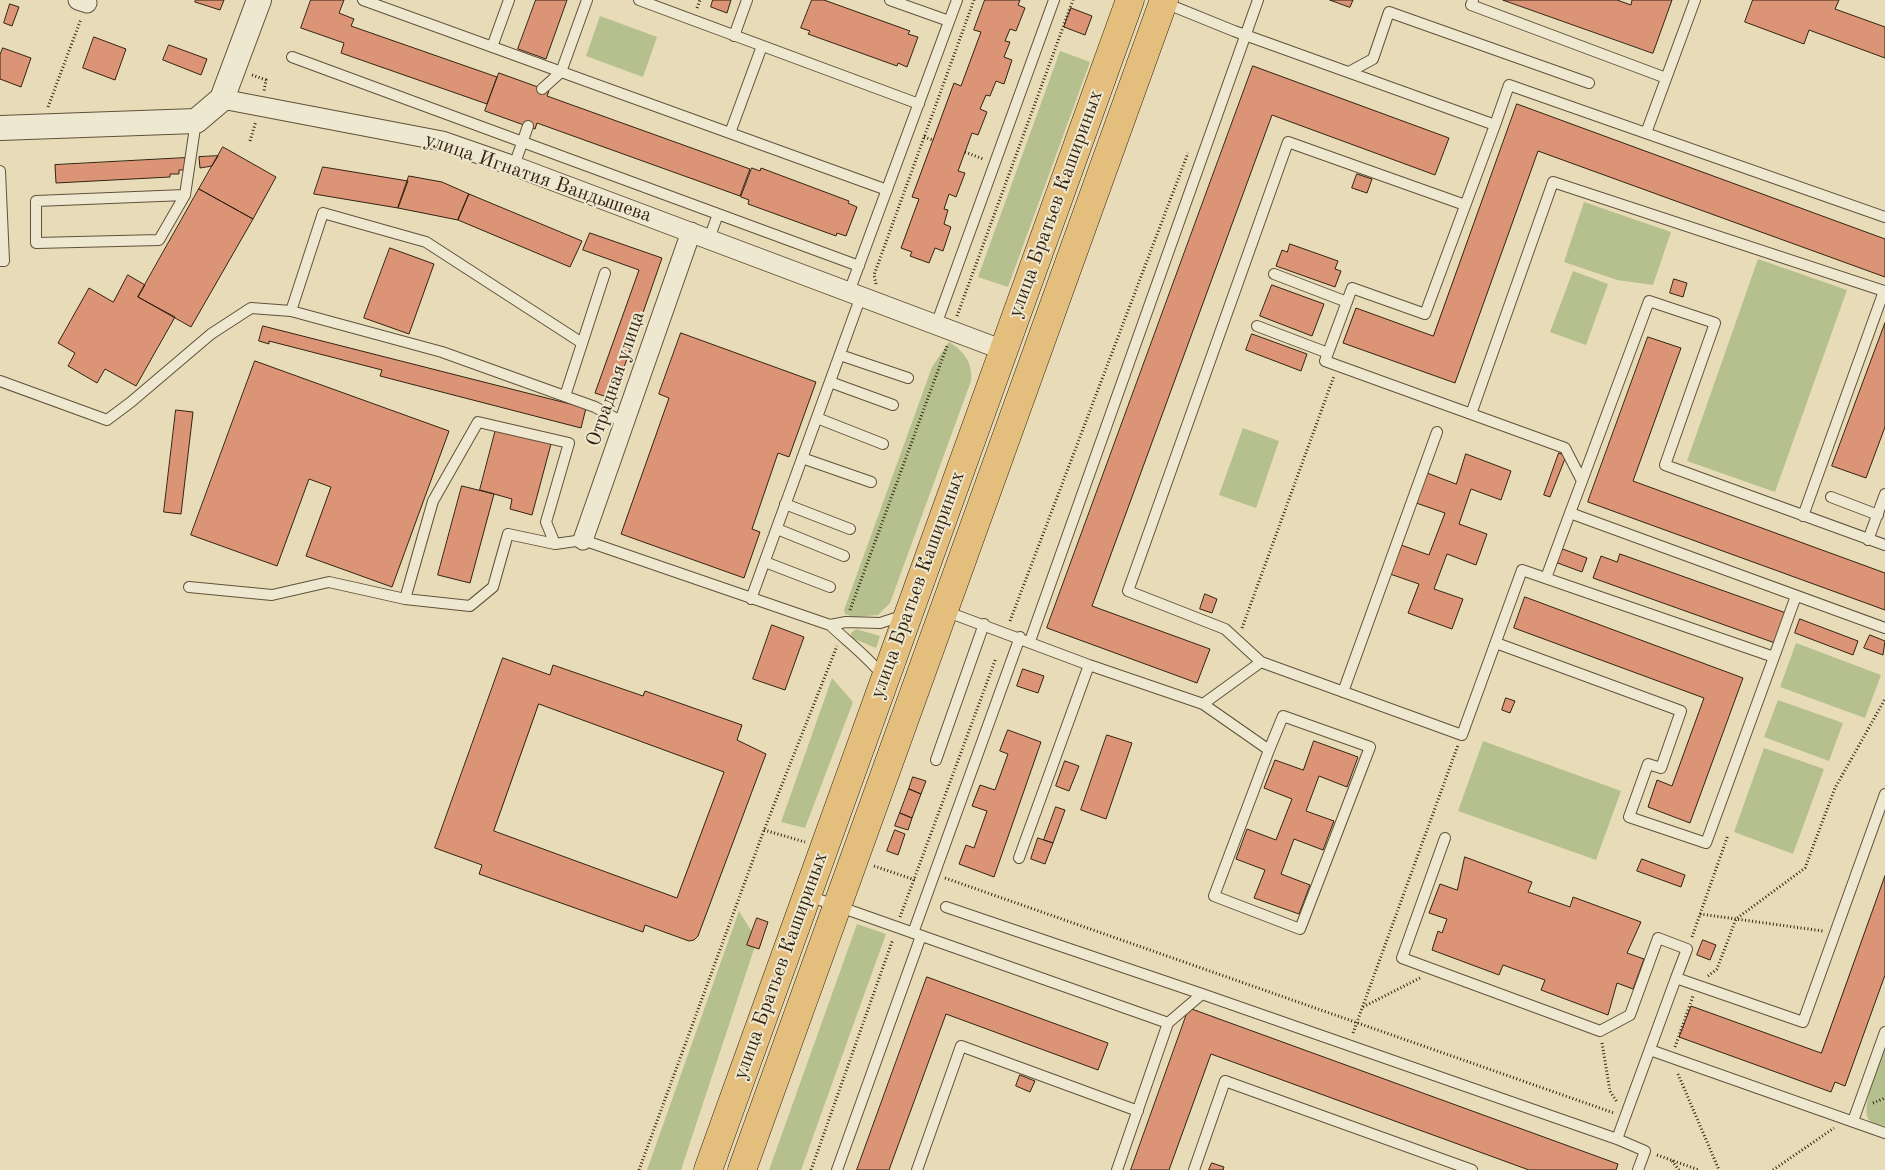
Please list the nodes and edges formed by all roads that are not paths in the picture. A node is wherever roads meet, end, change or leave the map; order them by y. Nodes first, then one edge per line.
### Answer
1 (259, 0) edge
2 (364, 0) edge
3 (509, 0) edge
4 (588, 0) edge
5 (639, 0) edge
6 (747, 0) edge
7 (890, 0) edge
8 (957, 0) edge
9 (1054, 0) edge
10 (1130, 0) edge
11 (1258, 0) edge
12 (1473, 0) edge
13 (1695, 0) edge
14 (1162, 1) edge
15 (949, 22) junction
16 (1245, 35) junction
17 (734, 36) junction
18 (762, 46) junction
19 (492, 47) junction
20 (292, 57) dead end
21 (561, 72) junction
22 (1349, 72) junction
23 (1666, 78) junction
24 (1589, 83) dead end
25 (542, 89) dead end
26 (222, 99) junction
27 (919, 104) junction
28 (196, 121) junction
29 (1495, 125) junction
30 (528, 126) dead end
31 (0, 128) edge
32 (730, 133) junction
33 (1646, 133) junction
34 (523, 142) junction
35 (514, 166) junction
36 (0, 171) edge
37 (887, 190) junction
38 (185, 195) junction
39 (1465, 205) junction
40 (718, 214) junction
41 (1885, 217) edge
42 (691, 232) junction
43 (709, 239) junction
44 (0, 261) edge
45 (859, 266) junction
46 (605, 273) dead end
47 (1274, 274) dead end
48 (855, 294) junction
49 (1347, 302) junction
50 (291, 310) junction
51 (1257, 326) dead end
52 (944, 328) junction
53 (582, 343) junction
54 (1003, 350) junction
55 (1328, 352) junction
56 (840, 355) junction
57 (908, 378) dead end
58 (0, 381) edge
59 (830, 382) junction
60 (565, 396) junction
61 (893, 405) dead end
62 (1471, 414) junction
63 (817, 418) junction
64 (624, 423) junction
65 (1438, 432) dead end
66 (882, 444) dead end
67 (802, 458) junction
68 (1582, 481) junction
69 (871, 482) dead end
70 (1885, 494) edge
71 (1831, 497) dead end
72 (786, 504) junction
73 (1570, 513) junction
74 (1878, 515) junction
75 (1803, 516) junction
76 (777, 529) junction
77 (850, 529) dead end
78 (583, 540) junction
79 (1868, 540) junction
80 (555, 544) junction
81 (1885, 545) edge
82 (844, 556) dead end
83 (765, 562) junction
84 (1546, 578) junction
85 (189, 587) dead end
86 (830, 587) dead end
87 (1796, 596) junction
88 (404, 599) junction
89 (751, 599) junction
90 (944, 610) junction
91 (908, 614) junction
92 (984, 624) junction
93 (830, 625) junction
94 (1885, 628) edge
95 (1025, 639) junction
96 (1496, 642) junction
97 (1774, 658) junction
98 (1261, 662) junction
99 (1089, 665) junction
100 (885, 678) junction
101 (1343, 692) junction
102 (1203, 704) junction
103 (1269, 750) junction
104 (936, 760) dead end
105 (1885, 794) edge
106 (1445, 838) dead end
107 (1018, 858) dead end
108 (807, 895) junction
109 (837, 906) junction
110 (946, 907) dead end
111 (917, 935) junction
112 (1676, 978) junction
113 (1202, 994) junction
114 (1168, 1023) junction
115 (1885, 1032) edge
116 (1650, 1050) junction
117 (1138, 1111) junction
118 (1850, 1120) junction
119 (1885, 1133) edge
120 (1617, 1139) junction
121 (708, 1170) edge
122 (742, 1170) edge
123 (837, 1170) edge
124 (917, 1170) edge
125 (1117, 1170) edge
126 (1194, 1170) edge
127 (1472, 1170) edge
128 (1638, 1170) edge

1 - 26 street
2 - 19 lane
3 - 19 lane
4 - 21 lane
5 - 17 lane
6 - 17 lane
7 - 15 lane
8 - 15 lane
9 - 52 lane
10 - 54 main road, улица Братьев Кашириных
11 - 16 lane
12 - 23 lane
13 - 23 lane
14 - 16 lane
14 - 90 main road, улица Братьев Кашириных
15 - 27 lane
16 - 22 lane
16 - 95 lane
17 - 18 lane
18 - 27 lane
18 - 32 lane
19 - 21 lane
20 - 34 lane
21 - 25 lane
21 - 32 lane
22 - 24 lane
22 - 29 lane
23 - 33 lane
26 - 28 street
26 - 35 street, улица Игнатия Вандышева
27 - 37 lane
28 - 31 street
28 - 38 lane
29 - 33 lane
29 - 39 lane
30 - 34 lane
32 - 37 lane
33 - 41 lane
34 - 35 lane
34 - 40 lane
35 - 42 street, улица Игнатия Вандышева
36 - 44 lane
37 - 45 lane
38 - 38 lane
39 - 49 lane
39 - 98 lane
40 - 43 lane
40 - 45 lane
42 - 43 street, улица Игнатия Вандышева
42 - 64 street, Отрадная улица
43 - 48 street, улица Игнатия Вандышева
45 - 48 lane
46 - 53 lane
47 - 49 lane
48 - 52 street, улица Игнатия Вандышева
48 - 56 lane
49 - 55 lane
50 - 53 lane
50 - 58 lane
50 - 60 lane
51 - 55 lane
52 - 54 street, улица Игнатия Вандышева
53 - 60 lane
54 - 91 main road, улица Братьев Кашириных
55 - 62 lane
56 - 57 lane
56 - 59 lane
59 - 61 lane
59 - 63 lane
60 - 64 lane
62 - 68 lane
62 - 75 lane
63 - 66 lane
63 - 67 lane
64 - 78 street, Отрадная улица
65 - 101 lane
67 - 69 lane
67 - 72 lane
68 - 73 lane
68 - 75 lane
70 - 74 lane
71 - 74 lane
72 - 76 lane
72 - 77 lane
73 - 84 lane
73 - 87 lane
74 - 79 lane
75 - 79 lane
76 - 82 lane
76 - 83 lane
78 - 80 lane
78 - 89 lane
79 - 81 lane
80 - 88 lane
80 - 88 lane
83 - 86 lane
83 - 89 lane
84 - 96 lane
84 - 97 lane
85 - 88 lane
87 - 94 lane
87 - 97 lane
89 - 93 lane
90 - 92 lane
90 - 109 main road, улица Братьев Кашириных
91 - 93 lane
91 - 100 main road, улица Братьев Кашириных
92 - 95 lane
92 - 104 lane
93 - 100 lane
95 - 99 lane
95 - 111 lane
96 - 97 lane
96 - 101 lane
98 - 101 lane
98 - 102 lane
99 - 102 lane
99 - 107 lane
100 - 108 main road, улица Братьев Кашириных
102 - 103 lane
103 - 103 lane
105 - 112 lane
106 - 112 lane
108 - 109 lane
108 - 121 main road, улица Братьев Кашириных
109 - 111 lane
109 - 122 main road, улица Братьев Кашириных
110 - 113 lane
111 - 114 lane
111 - 123 lane
112 - 116 lane
113 - 114 lane
113 - 120 lane
114 - 117 lane
115 - 118 lane
116 - 118 lane
116 - 120 lane
117 - 124 lane
117 - 125 lane
118 - 119 lane
120 - 128 lane
126 - 127 lane

